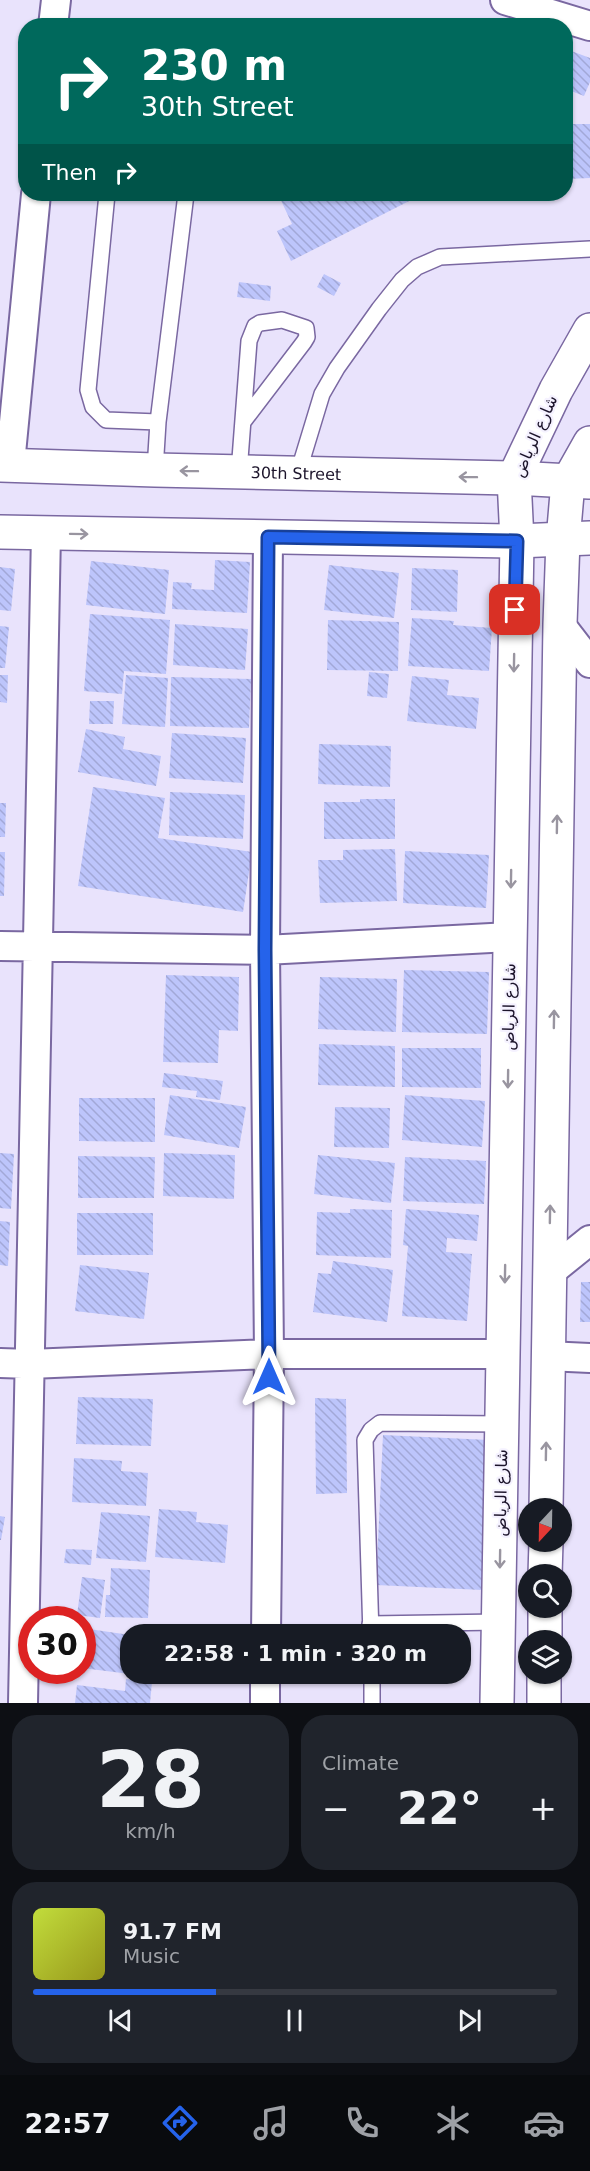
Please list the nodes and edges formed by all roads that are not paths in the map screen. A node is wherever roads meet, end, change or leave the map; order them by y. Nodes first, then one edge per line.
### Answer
1 (56, 0) edge
2 (505, 0) edge
3 (54, 18) edge
4 (564, 18) edge
5 (573, 21) edge
6 (590, 26) edge
7 (35, 201) edge
8 (105, 201) edge
9 (185, 201) edge
10 (590, 249) edge
11 (590, 330) edge
12 (158, 422) junction
13 (243, 422) junction
14 (590, 443) edge
15 (5, 464) edge
16 (155, 470) junction
17 (239, 472) junction
18 (298, 473) junction
19 (513, 478) junction
20 (579, 482) edge
21 (0, 532) edge
22 (46, 533) junction
23 (268, 537) junction
24 (576, 539) edge
25 (517, 541) junction
26 (560, 624) junction
27 (590, 663) edge
28 (510, 937) junction
29 (0, 946) edge
30 (38, 947) junction
31 (265, 950) junction
32 (590, 1240) edge
33 (549, 1273) junction
34 (269, 1354) junction
35 (504, 1354) junction
36 (547, 1356) junction
37 (590, 1358) edge
38 (0, 1363) edge
39 (30, 1364) junction
40 (503, 1424) junction
41 (546, 1498) edge
42 (499, 1622) junction
43 (266, 1624) edge
44 (370, 1624) edge
45 (462, 1624) edge
46 (265, 1684) edge
47 (372, 1684) edge
48 (544, 1684) edge
49 (23, 1703) edge
50 (265, 1703) edge
51 (372, 1703) edge
52 (497, 1703) edge
53 (544, 1703) edge

1 - 3 street
2 - 4 street
5 - 6 street
7 - 15 street
8 - 12 lane
9 - 12 lane
10 - 18 lane
11 - 19 main road, شارع الرياض
12 - 16 lane
13 - 13 lane
13 - 17 lane
14 - 20 main road
15 - 16 main road, 30th Street
17 -> 16 main road, 30th Street
17 - 18 main road, 30th Street
19 -> 18 main road, 30th Street
19 - 20 main road, 30th Street
19 - 25 main road, شارع الرياض
20 - 24 main road
21 - 22 main road
22 -> 23 main road
22 - 30 street
23 - 25 main road
23 - 31 street
24 - 25 main road
24 - 26 main road
25 -> 28 main road, شارع الرياض
26 - 27 street
33 -> 26 main road
28 - 31 street
28 -> 35 main road, شارع الرياض
29 - 30 street
30 - 31 street
30 - 39 street
31 - 34 street
32 - 33 street
33 - 36 main road
34 - 35 street
34 - 39 street
34 - 43 street
35 - 40 main road, شارع الرياض
36 - 37 street
41 -> 36 main road
38 - 39 street
39 - 49 street
40 -> 42 main road, شارع الرياض
40 - 44 lane
42 - 45 lane
42 - 52 main road, شارع الرياض
46 - 50 street
47 - 51 lane
48 - 53 main road

